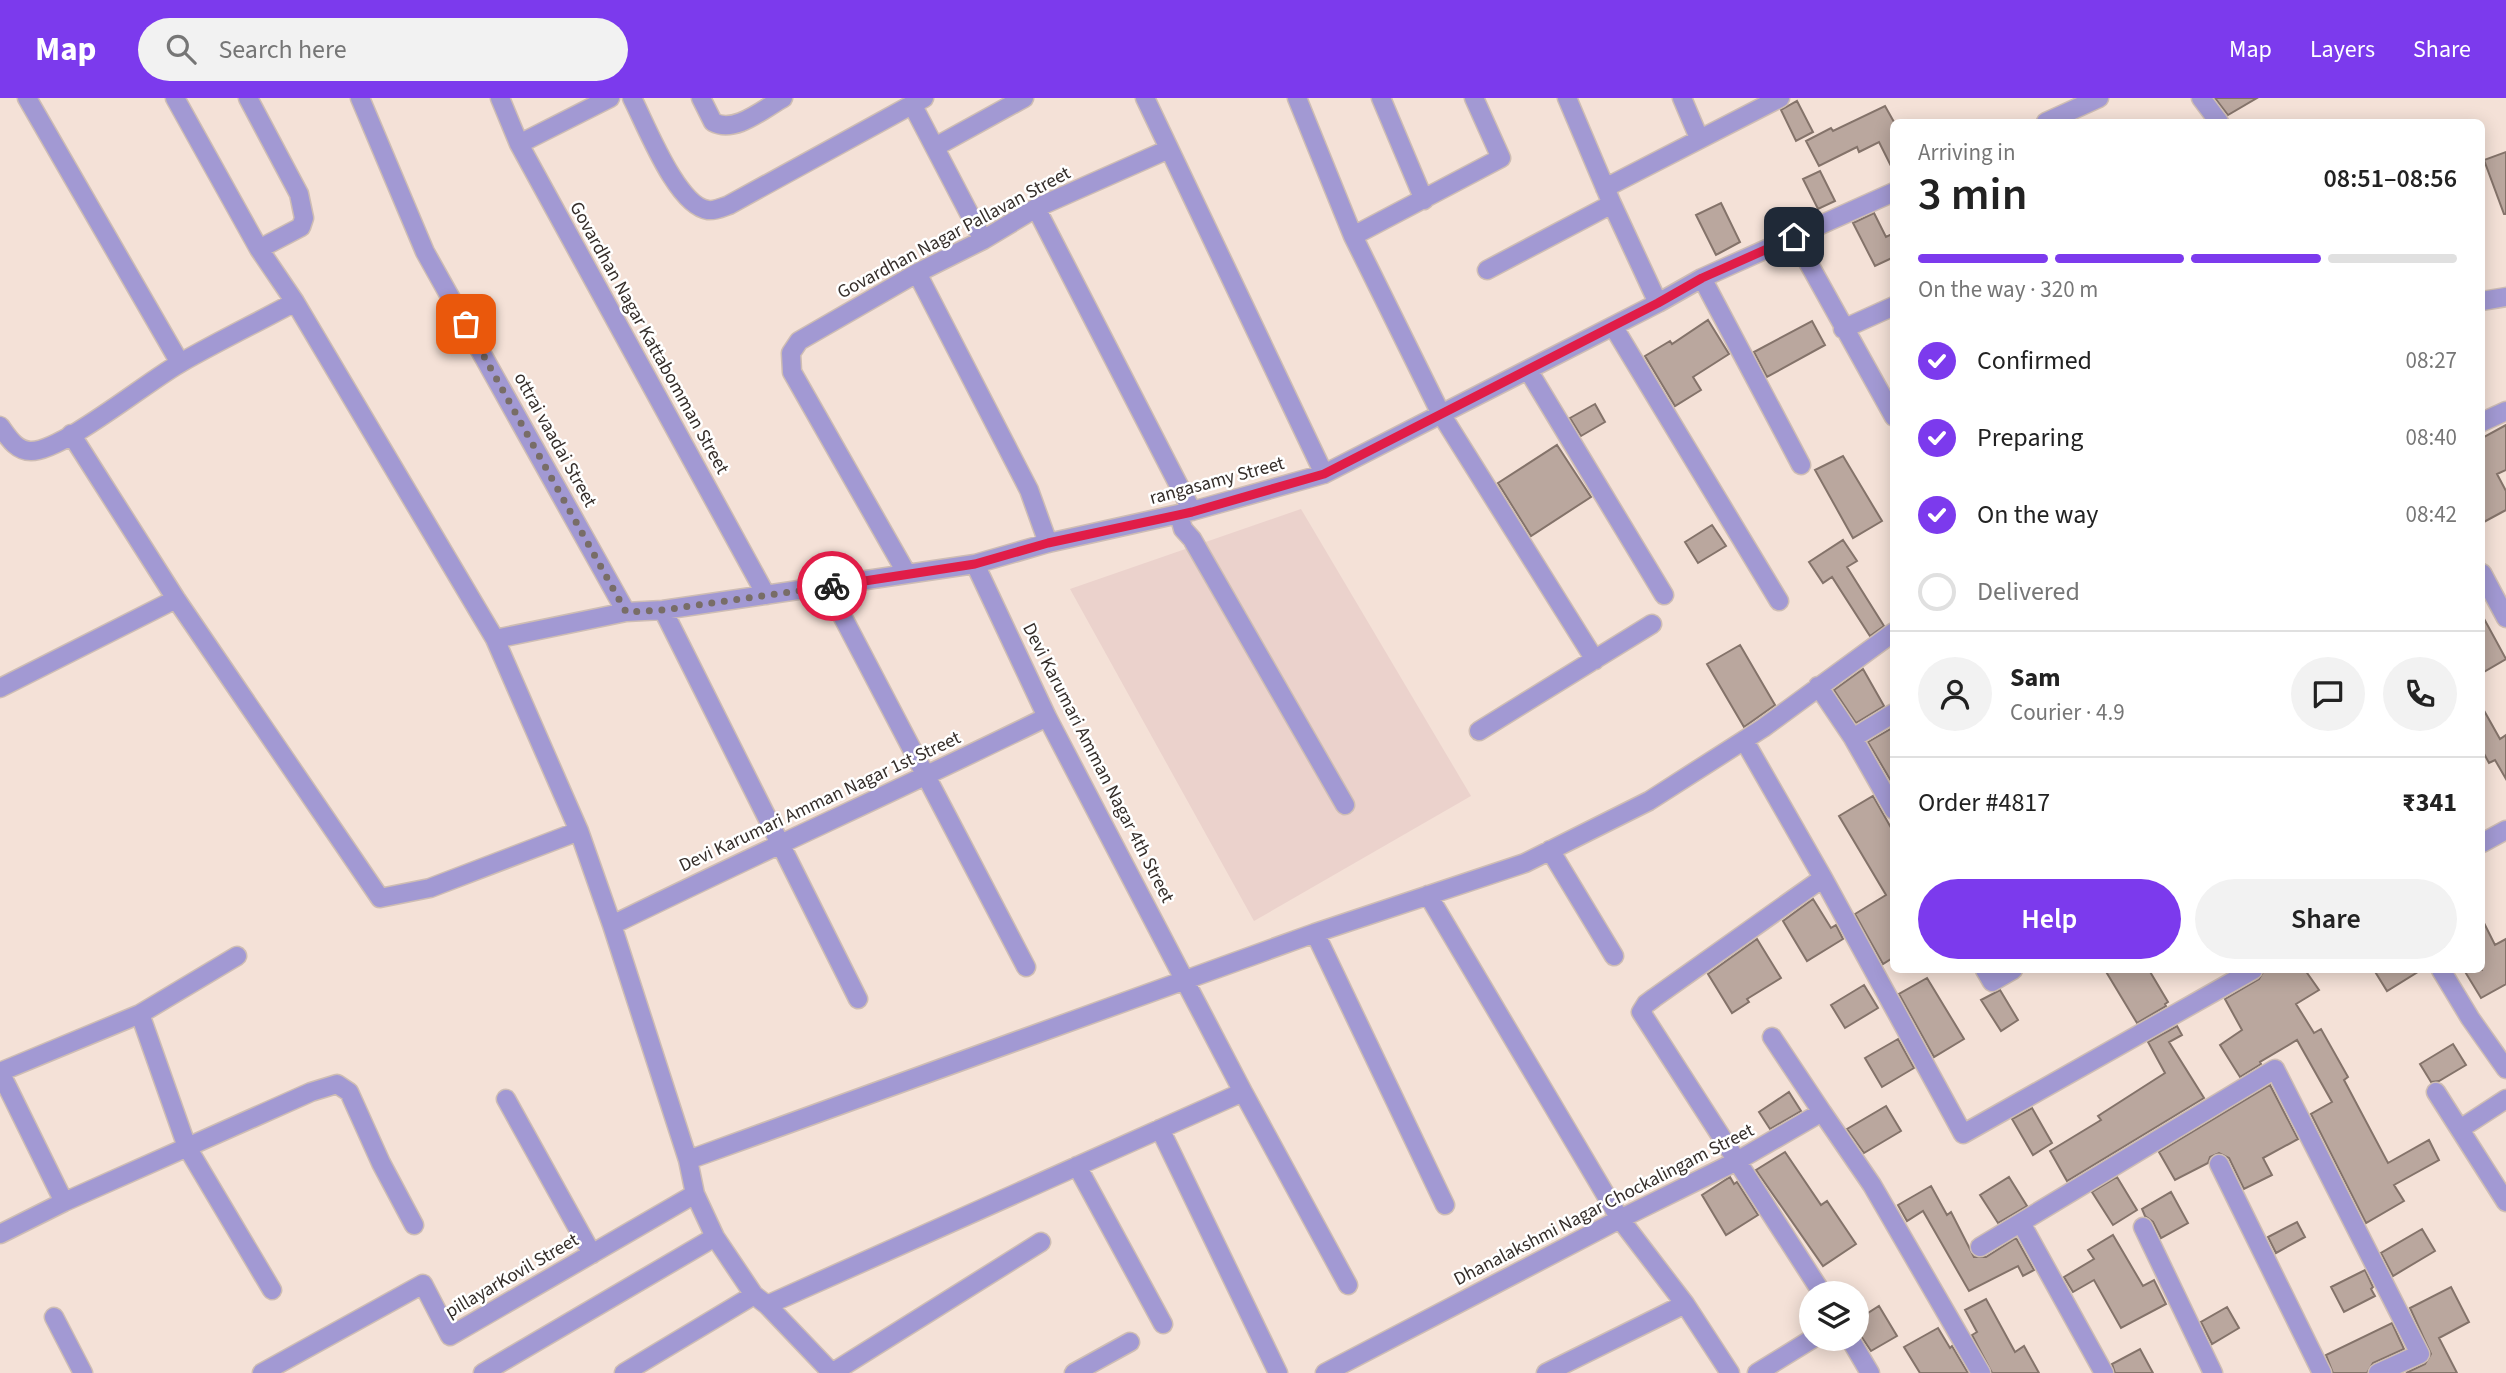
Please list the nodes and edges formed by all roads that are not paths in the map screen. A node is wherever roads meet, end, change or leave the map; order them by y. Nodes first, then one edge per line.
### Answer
1 (27, 98) edge
2 (175, 98) edge
3 (248, 98) edge
4 (360, 98) edge
5 (500, 98) edge
6 (610, 98) edge
7 (632, 98) edge
8 (701, 98) edge
9 (783, 98) edge
10 (1024, 98) edge
11 (1145, 98) edge
12 (1297, 98) edge
13 (1381, 98) edge
14 (1474, 98) edge
15 (1567, 98) edge
16 (1682, 98) edge
17 (1780, 98) edge
18 (2099, 98) edge
19 (2201, 98) edge
20 (918, 101) edge
21 (2053, 119) edge
22 (2216, 119) edge
23 (1699, 138) junction
24 (519, 144) junction
25 (935, 147) junction
26 (1169, 149) junction
27 (1890, 194) edge
28 (1609, 196) junction
29 (1424, 200) junction
30 (1036, 208) junction
31 (1353, 236) junction
32 (1794, 237) junction
33 (983, 240) junction
34 (259, 249) junction
35 (1487, 270) dead end
36 (917, 273) junction
37 (1702, 278) junction
38 (2506, 297) edge
39 (2485, 301) edge
40 (295, 302) junction
41 (1658, 303) junction
42 (1890, 308) edge
43 (1614, 326) junction
44 (1843, 329) junction
45 (180, 363) junction
46 (1528, 370) junction
47 (1890, 410) edge
48 (2506, 411) edge
49 (1441, 414) junction
50 (2485, 421) edge
51 (0, 426) edge
52 (71, 435) junction
53 (1801, 466) dead end
54 (1324, 474) junction
55 (1185, 513) junction
56 (1048, 543) junction
57 (975, 564) junction
58 (906, 574) junction
59 (2485, 579) edge
60 (827, 587) junction
61 (1664, 594) dead end
62 (766, 595) junction
63 (176, 599) junction
64 (1779, 601) dead end
65 (663, 610) junction
66 (626, 612) junction
67 (2506, 618) edge
68 (1653, 624) dead end
69 (1890, 635) edge
70 (495, 639) junction
71 (1595, 660) junction
72 (1818, 686) junction
73 (0, 688) edge
74 (1890, 715) edge
75 (1047, 717) junction
76 (1479, 731) dead end
77 (1853, 738) junction
78 (1744, 740) junction
79 (928, 776) junction
80 (1890, 803) edge
81 (1345, 805) dead end
82 (2506, 830) edge
83 (579, 831) junction
84 (2485, 841) edge
85 (780, 843) junction
86 (1550, 850) junction
87 (1823, 878) junction
88 (1428, 895) junction
89 (612, 925) junction
90 (1315, 933) junction
91 (237, 956) dead end
92 (1614, 956) dead end
93 (1026, 967) dead end
94 (1987, 973) edge
95 (2008, 973) edge
96 (2248, 973) edge
97 (2443, 973) edge
98 (1186, 979) junction
99 (858, 999) dead end
100 (140, 1014) junction
101 (1772, 1037) dead end
102 (2506, 1069) edge
103 (0, 1072) edge
104 (1243, 1091) junction
105 (2436, 1092) dead end
106 (506, 1099) dead end
107 (2506, 1099) edge
108 (1822, 1112) junction
109 (1160, 1129) junction
110 (2460, 1129) junction
111 (187, 1147) junction
112 (688, 1160) junction
113 (1737, 1161) junction
114 (2219, 1164) dead end
115 (1077, 1166) junction
116 (695, 1194) junction
117 (64, 1202) junction
118 (2506, 1202) edge
119 (1445, 1205) dead end
120 (1620, 1219) junction
121 (2021, 1223) junction
122 (414, 1225) dead end
123 (2143, 1227) dead end
124 (0, 1234) edge
125 (715, 1237) junction
126 (1041, 1242) dead end
127 (1980, 1247) dead end
128 (593, 1254) junction
129 (1814, 1281) edge
130 (1348, 1285) dead end
131 (272, 1290) dead end
132 (761, 1300) junction
133 (1685, 1304) junction
134 (54, 1317) dead end
135 (1163, 1324) dead end
136 (1130, 1342) dead end
137 (1799, 1347) edge
138 (1857, 1351) edge
139 (83, 1373) edge
140 (262, 1373) edge
141 (483, 1373) edge
142 (625, 1373) edge
143 (832, 1373) edge
144 (1074, 1373) edge
145 (1278, 1373) edge
146 (1325, 1373) edge
147 (1546, 1373) edge
148 (1730, 1373) edge
149 (1757, 1373) edge
150 (1870, 1373) edge
151 (1981, 1373) edge
152 (2104, 1373) edge
153 (2213, 1373) edge
154 (2322, 1373) edge
155 (2378, 1373) edge

1 - 45 street
2 - 34 street
3 - 34 street
4 - 66 street, ottrai vaadai Street
5 - 24 street, Govardhan Nagar Kattabomman Street
6 - 24 street
7 - 20 street
8 - 9 street
10 - 25 street
11 - 26 street
12 - 31 street
13 - 29 street
14 - 29 street
15 - 28 street
16 - 23 street
17 - 23 street
18 - 21 street
19 - 22 street
20 - 25 street
23 - 28 street
24 - 62 street, Govardhan Nagar Kattabomman Street
25 - 33 street
26 - 30 street, Govardhan Nagar Pallavan Street
26 - 54 street
27 - 32 street, rangasamy Street
28 - 35 street
28 - 41 street
29 - 31 street
30 - 33 street, Govardhan Nagar Pallavan Street
30 - 55 street
31 - 49 street
32 - 37 street, rangasamy Street
32 - 44 street
33 - 36 street, Govardhan Nagar Pallavan Street
34 - 40 street
36 - 56 street
36 - 58 street, Govardhan Nagar Pallavan Street
37 - 41 street, rangasamy Street
37 - 53 street
38 - 39 street
40 - 45 street
40 - 70 street
41 - 43 street, rangasamy Street
42 - 44 street
43 - 46 street, rangasamy Street
43 - 64 street
44 - 47 street
45 - 52 street
46 - 49 street, rangasamy Street
46 - 61 street
48 - 50 street
49 - 54 street, rangasamy Street
49 - 71 street
51 - 52 street
52 - 63 street
54 - 55 street, rangasamy Street
55 - 56 street, rangasamy Street
55 - 81 street
56 - 57 street, rangasamy Street
57 - 58 street, rangasamy Street
57 - 75 street, Devi Karumari Amman Nagar 4th Street
58 - 60 street, rangasamy Street
59 - 67 street
60 - 62 street, rangasamy Street
60 - 79 street
62 - 65 street, rangasamy Street
63 - 73 street
63 - 83 street
65 - 66 street, rangasamy Street
65 - 85 street
66 - 70 street, rangasamy Street
68 - 71 street
69 - 72 street
70 - 83 street
71 - 76 street
72 - 77 street
72 - 78 street
74 - 77 street
75 - 79 street, Devi Karumari Amman Nagar 1st Street
75 - 98 street, Devi Karumari Amman Nagar 4th Street
77 - 80 street
78 - 86 street
78 - 87 street
79 - 85 street, Devi Karumari Amman Nagar 1st Street
79 - 93 street
82 - 84 street
83 - 89 street
85 - 89 street, Devi Karumari Amman Nagar 1st Street
85 - 99 street
86 - 88 street
86 - 92 street
87 - 96 street
87 - 113 street
88 - 90 street
88 - 120 street
89 - 112 street
90 - 98 street
90 - 119 street
91 - 100 street
94 - 95 street
97 - 102 street
98 - 104 street, Devi Karumari Amman Nagar 4th Street
98 - 112 street
100 - 103 street
100 - 111 street
101 - 108 street
103 - 117 street
104 - 109 street
104 - 130 street, Devi Karumari Amman Nagar 4th Street
105 - 110 street
106 - 128 street
107 - 110 street
108 - 113 street, Dhanalakshmi Nagar Chockalingam Street
108 - 151 street
109 - 115 street
109 - 145 street
110 - 118 street
111 - 117 street
111 - 122 street
111 - 131 street
112 - 116 street
113 - 120 street, Dhanalakshmi Nagar Chockalingam Street
113 - 129 street
114 - 154 street
115 - 132 street
115 - 135 street
116 - 125 street
116 - 128 street, pillayarKovil Street
117 - 124 street
120 - 133 street
120 - 146 street, Dhanalakshmi Nagar Chockalingam Street
121 - 127 street
121 - 152 street
121 - 155 street
123 - 153 street
125 - 132 street
125 - 141 street
126 - 143 street
128 - 140 street, pillayarKovil Street
132 - 142 street
132 - 143 street
133 - 147 street
133 - 148 street
134 - 139 street
136 - 144 street
137 - 149 street
138 - 150 street

